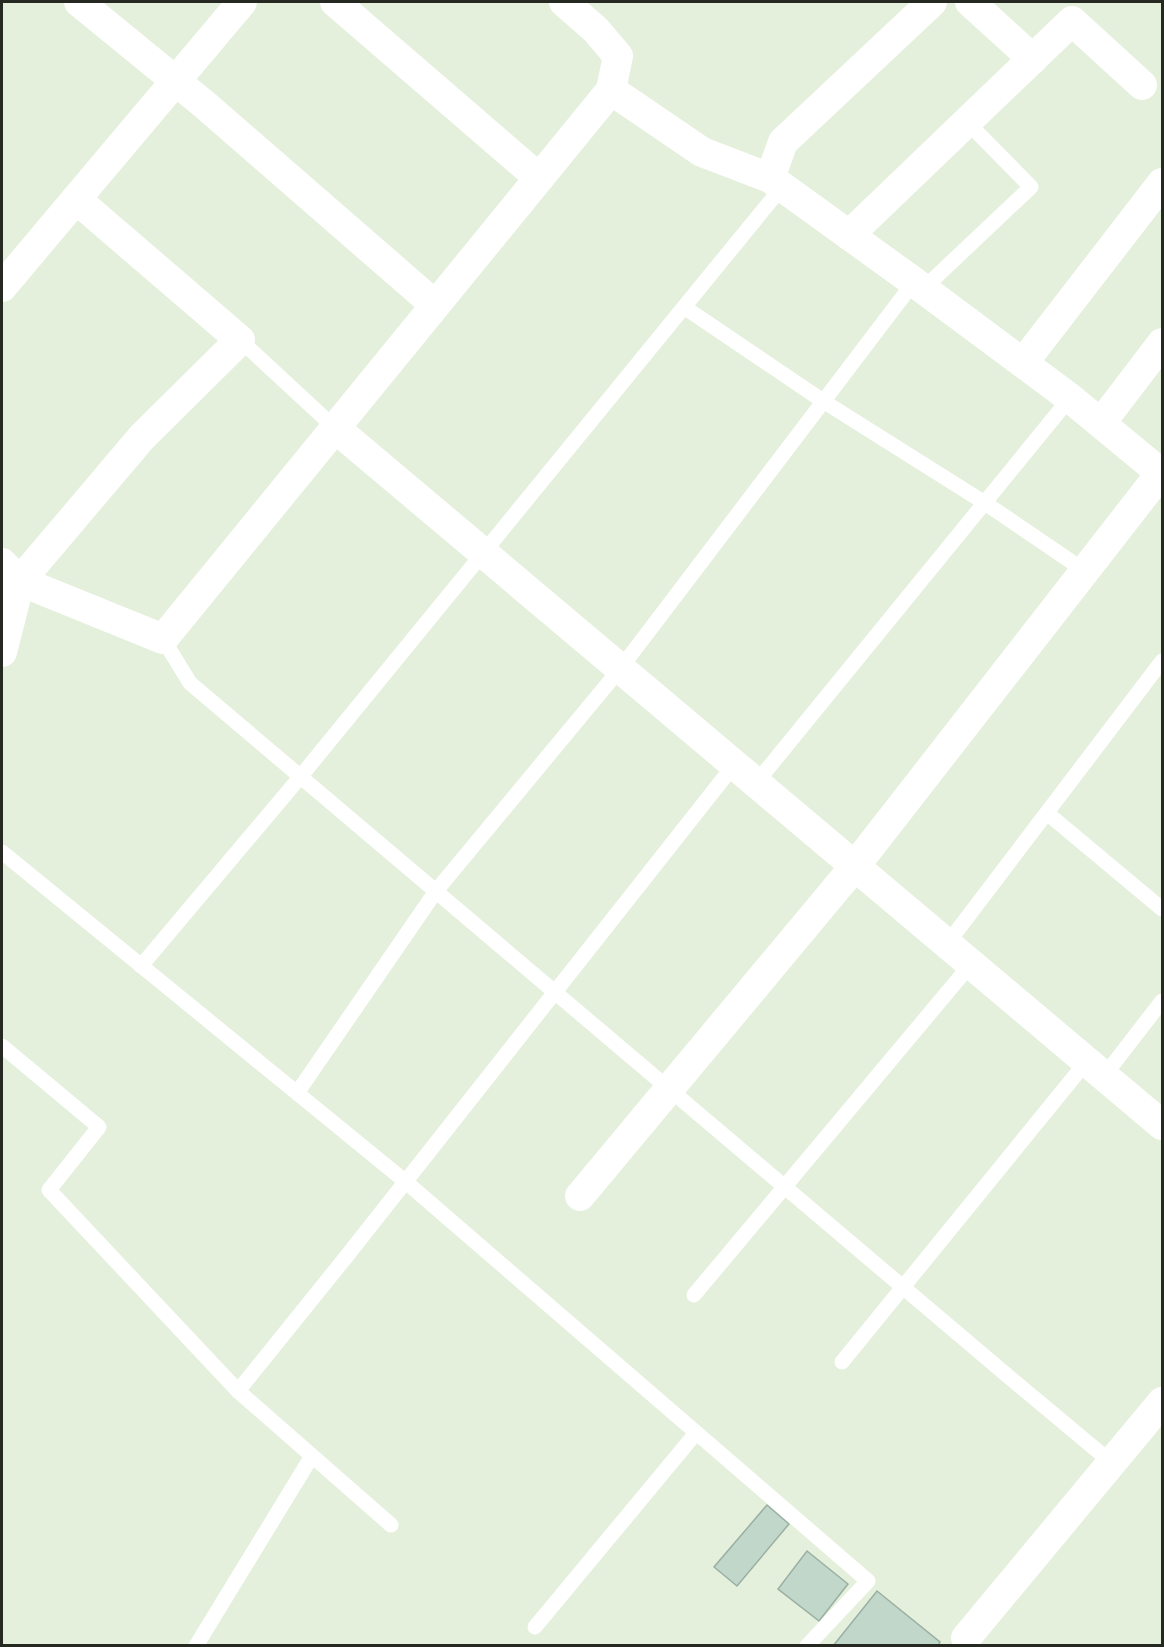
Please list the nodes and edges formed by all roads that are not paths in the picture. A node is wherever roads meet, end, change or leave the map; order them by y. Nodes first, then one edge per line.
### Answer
1 (79, 2) edge
2 (242, 2) edge
3 (335, 2) edge
4 (564, 2) edge
5 (932, 2) edge
6 (970, 2) edge
7 (1033, 59) junction
8 (174, 80) junction
9 (1142, 85) dead end
10 (611, 90) junction
11 (967, 122) junction
12 (539, 178) junction
13 (776, 183) junction
14 (1162, 183) edge
15 (76, 199) junction
16 (849, 235) junction
17 (919, 285) junction
18 (2, 287) edge
19 (435, 305) junction
20 (684, 307) junction
21 (240, 340) junction
22 (1162, 343) edge
23 (1023, 363) junction
24 (1070, 398) junction
25 (823, 401) junction
26 (1101, 423) junction
27 (334, 428) junction
28 (1162, 474) edge
29 (984, 503) junction
30 (483, 554) junction
31 (1085, 571) junction
32 (11, 572) edge
33 (163, 639) junction
34 (2, 652) edge
35 (1162, 661) edge
36 (620, 669) junction
37 (745, 774) junction
38 (301, 776) junction
39 (1047, 813) junction
40 (2, 852) edge
41 (855, 866) junction
42 (436, 891) junction
43 (1162, 909) edge
44 (947, 944) junction
45 (971, 964) junction
46 (141, 966) junction
47 (555, 992) junction
48 (1162, 1001) edge
49 (2, 1046) edge
50 (1095, 1069) junction
51 (669, 1089) junction
52 (297, 1093) junction
53 (1162, 1125) edge
54 (406, 1182) junction
55 (785, 1187) junction
56 (580, 1196) dead end
57 (904, 1287) junction
58 (694, 1295) dead end
59 (842, 1362) dead end
60 (238, 1391) junction
61 (1162, 1402) edge
62 (696, 1433) junction
63 (312, 1456) junction
64 (1112, 1463) junction
65 (392, 1525) dead end
66 (535, 1627) dead end
67 (966, 1643) edge
68 (196, 1646) edge
69 (807, 1646) edge

1 - 8 street
2 - 8 street
3 - 12 street
4 - 10 street
5 - 13 street
6 - 7 street
7 - 9 street
7 - 11 street
8 - 15 street
8 - 19 street
10 - 12 street
10 - 13 street
11 - 16 street
11 - 17 lane
12 - 19 street
13 - 16 street
13 - 20 lane
14 - 23 street
15 - 18 street
15 - 21 street
16 - 17 street
17 - 23 street
17 - 25 lane
19 - 27 street
20 - 25 lane
20 - 30 lane
21 - 27 lane
21 - 32 street
22 - 26 street
23 - 24 street
24 - 26 street
24 - 29 lane
25 - 29 lane
25 - 36 lane
26 - 28 street
27 - 30 street
27 - 33 street
28 - 31 street
29 - 31 lane
29 - 37 lane
30 - 36 street
30 - 38 lane
31 - 41 street
32 - 33 street
32 - 34 street
33 - 38 lane
35 - 39 lane
36 - 37 street
36 - 42 lane
37 - 41 street
37 - 47 lane
38 - 42 lane
38 - 46 lane
39 - 43 lane
39 - 44 lane
40 - 46 lane
41 - 44 street
41 - 51 street
42 - 47 lane
42 - 52 lane
44 - 45 street
45 - 50 street
45 - 55 lane
46 - 52 lane
47 - 51 lane
47 - 54 lane
48 - 50 lane
49 - 60 lane
50 - 53 street
50 - 57 lane
51 - 55 lane
51 - 56 street
52 - 54 lane
54 - 60 lane
54 - 62 lane
55 - 57 lane
55 - 58 lane
57 - 59 lane
57 - 64 lane
60 - 63 lane
61 - 64 street
62 - 66 lane
62 - 69 lane
63 - 65 lane
63 - 68 lane
64 - 67 street

